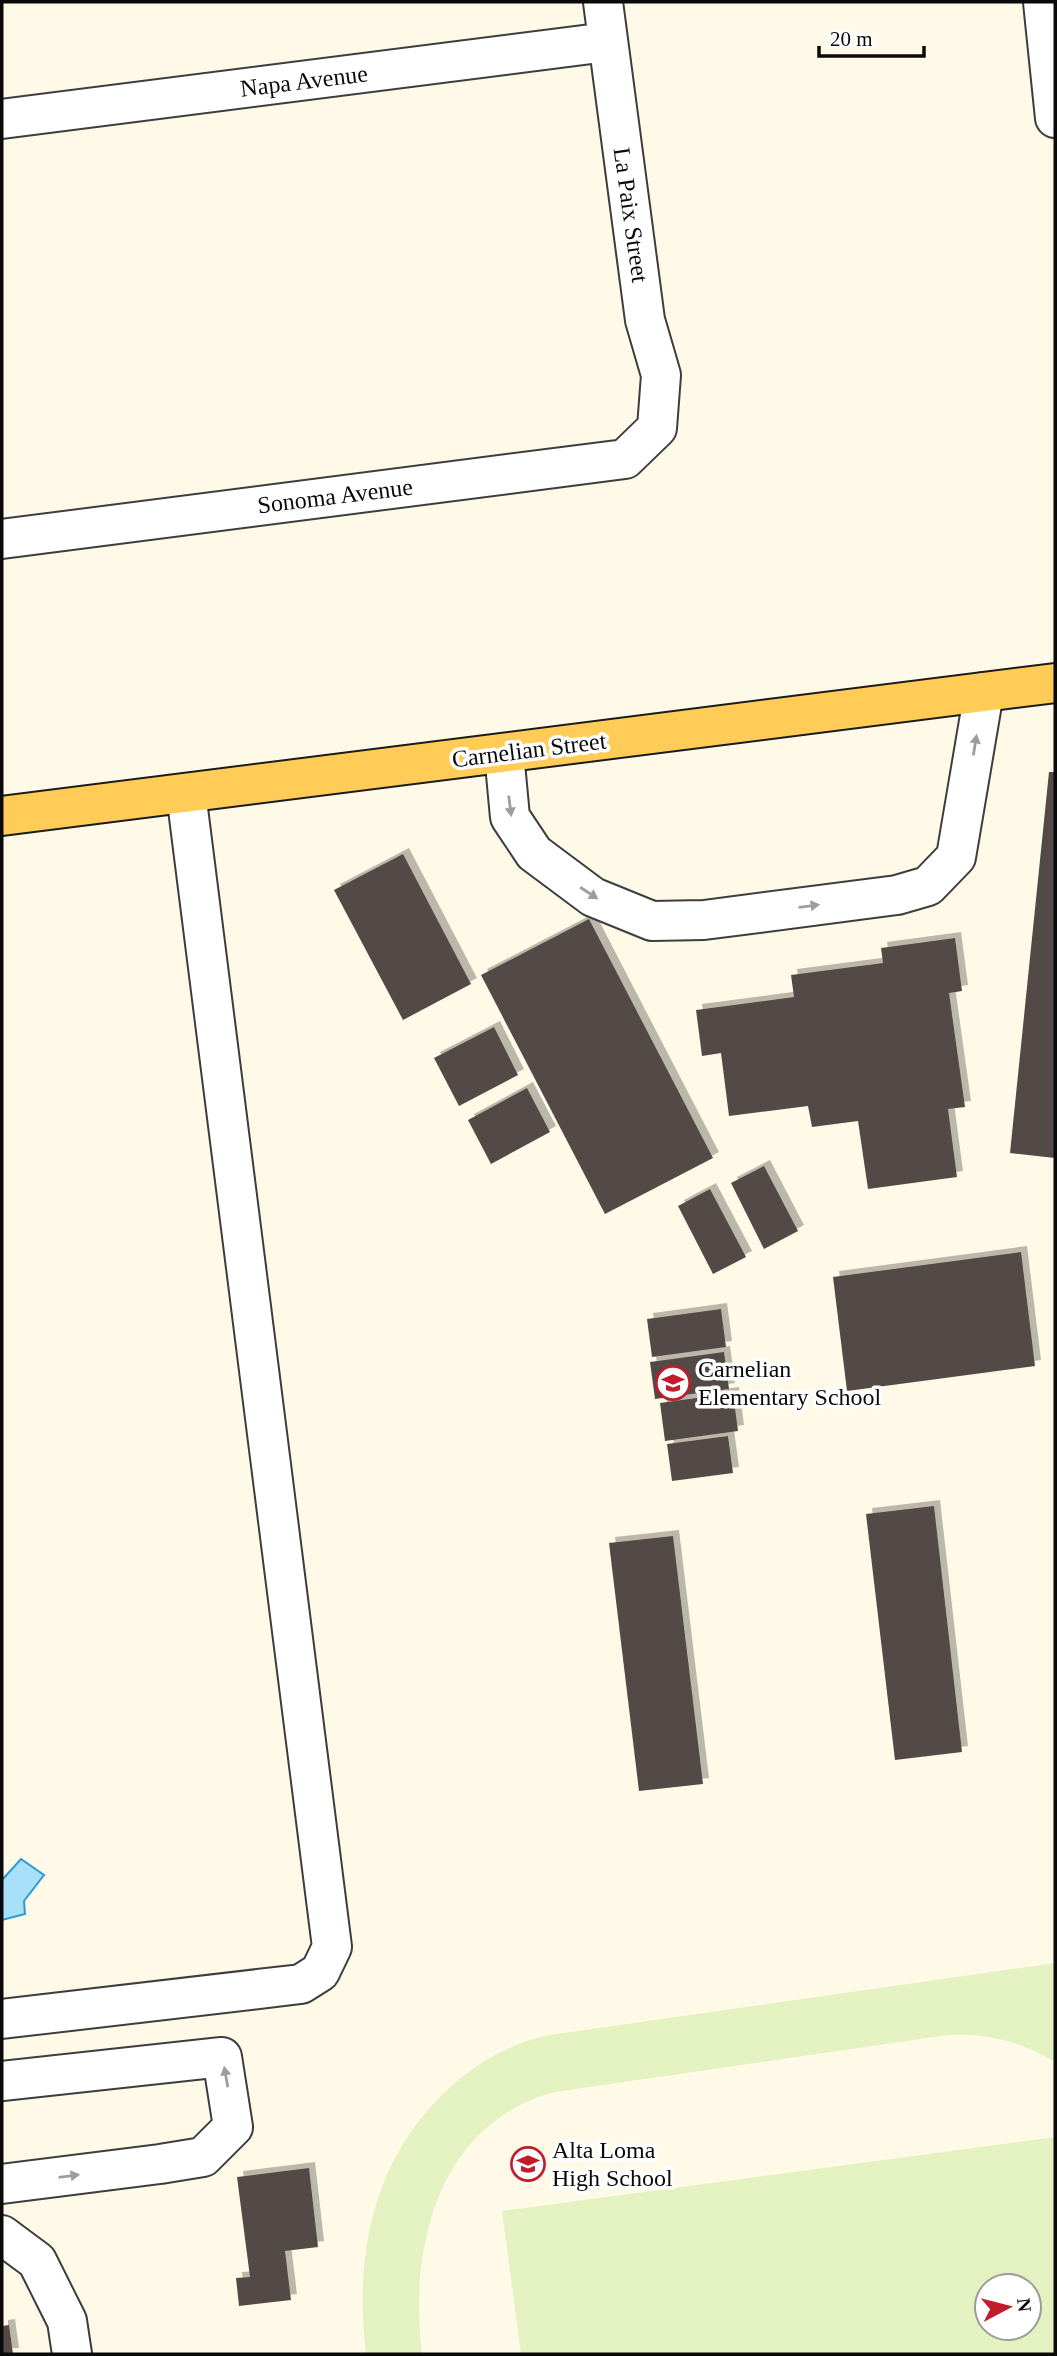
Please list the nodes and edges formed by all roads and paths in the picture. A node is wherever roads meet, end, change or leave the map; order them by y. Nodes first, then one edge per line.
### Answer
1 (603, 2) edge
2 (1043, 2) edge
3 (607, 42) junction
4 (1054, 104) edge
5 (2, 120) edge
6 (657, 428) joint
7 (2, 540) edge
8 (1055, 682) edge
9 (984, 692) junction
10 (504, 753) junction
11 (186, 793) junction
12 (2, 816) edge
13 (2, 2019) edge
14 (2, 2081) edge
15 (2, 2184) edge
16 (2, 2235) edge
17 (72, 2354) edge

1 - 3 street, La Paix Street
2 - 4 street
3 - 5 street, Napa Avenue
3 - 6 street, La Paix Street
6 - 7 street, Sonoma Avenue
8 - 9 main road, Carnelian Street
9 - 10 main road, Carnelian Street
10 -> 9 street
10 - 11 main road, Carnelian Street
11 - 12 main road, Carnelian Street
11 - 13 street
15 -> 14 street
16 - 17 street

